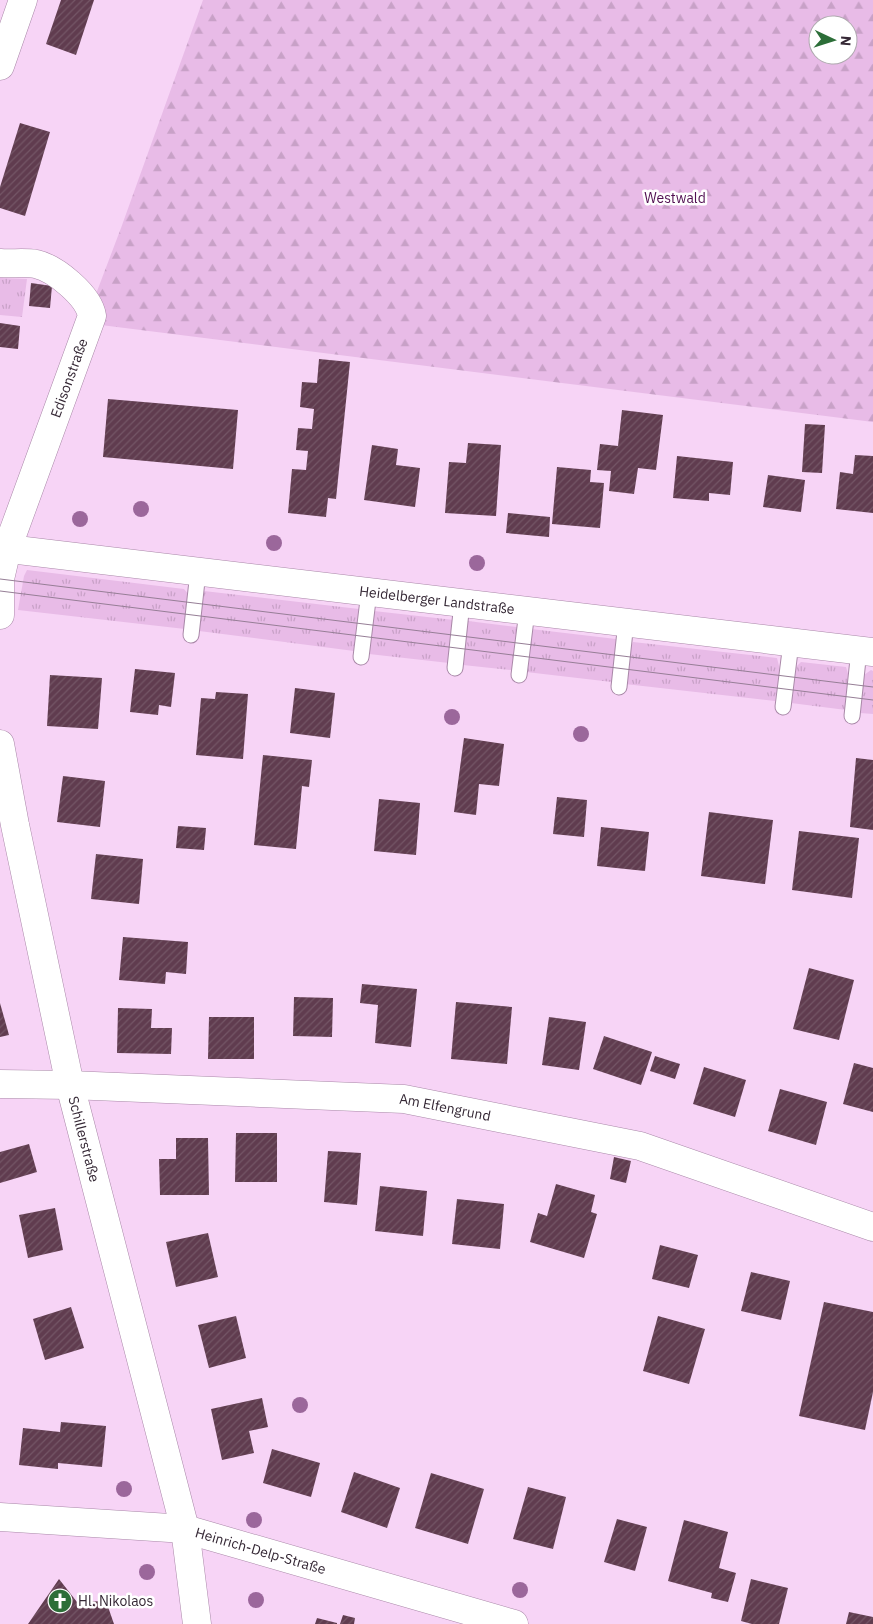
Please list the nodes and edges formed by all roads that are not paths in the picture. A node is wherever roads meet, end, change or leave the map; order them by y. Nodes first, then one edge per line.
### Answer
1 (22, 0) edge
2 (0, 66) edge
3 (0, 263) edge
4 (4, 549) edge
5 (198, 572) junction
6 (369, 592) junction
7 (462, 603) junction
8 (527, 611) junction
9 (0, 615) edge
10 (626, 622) junction
11 (191, 635) dead end
12 (791, 643) junction
13 (866, 651) edge
14 (361, 656) dead end
15 (455, 668) dead end
16 (520, 675) dead end
17 (619, 687) dead end
18 (783, 707) dead end
19 (852, 716) dead end
20 (0, 744) edge
21 (0, 1084) edge
22 (70, 1085) junction
23 (873, 1227) edge
24 (0, 1517) edge
25 (185, 1530) junction
26 (197, 1624) edge
27 (514, 1624) edge

1 - 2 street
3 - 4 street, Edisonstraße
4 - 5 street, Heidelberger Landstraße
4 - 9 street
5 - 6 street, Heidelberger Landstraße
5 - 11 lane
6 - 7 street, Heidelberger Landstraße
6 - 14 lane
7 - 8 street, Heidelberger Landstraße
7 - 15 lane
8 - 10 street, Heidelberger Landstraße
8 - 16 lane
10 - 12 street, Heidelberger Landstraße
10 - 17 lane
12 - 13 street, Heidelberger Landstraße
12 - 18 lane
13 - 19 lane
20 - 22 street, Schillerstraße
21 - 22 street, Am Elfengrund
22 - 23 street, Am Elfengrund
22 - 25 street, Schillerstraße
24 - 25 street, Heinrich-Delp-Straße
25 - 26 street, Schillerstraße
25 - 27 street, Heinrich-Delp-Straße

